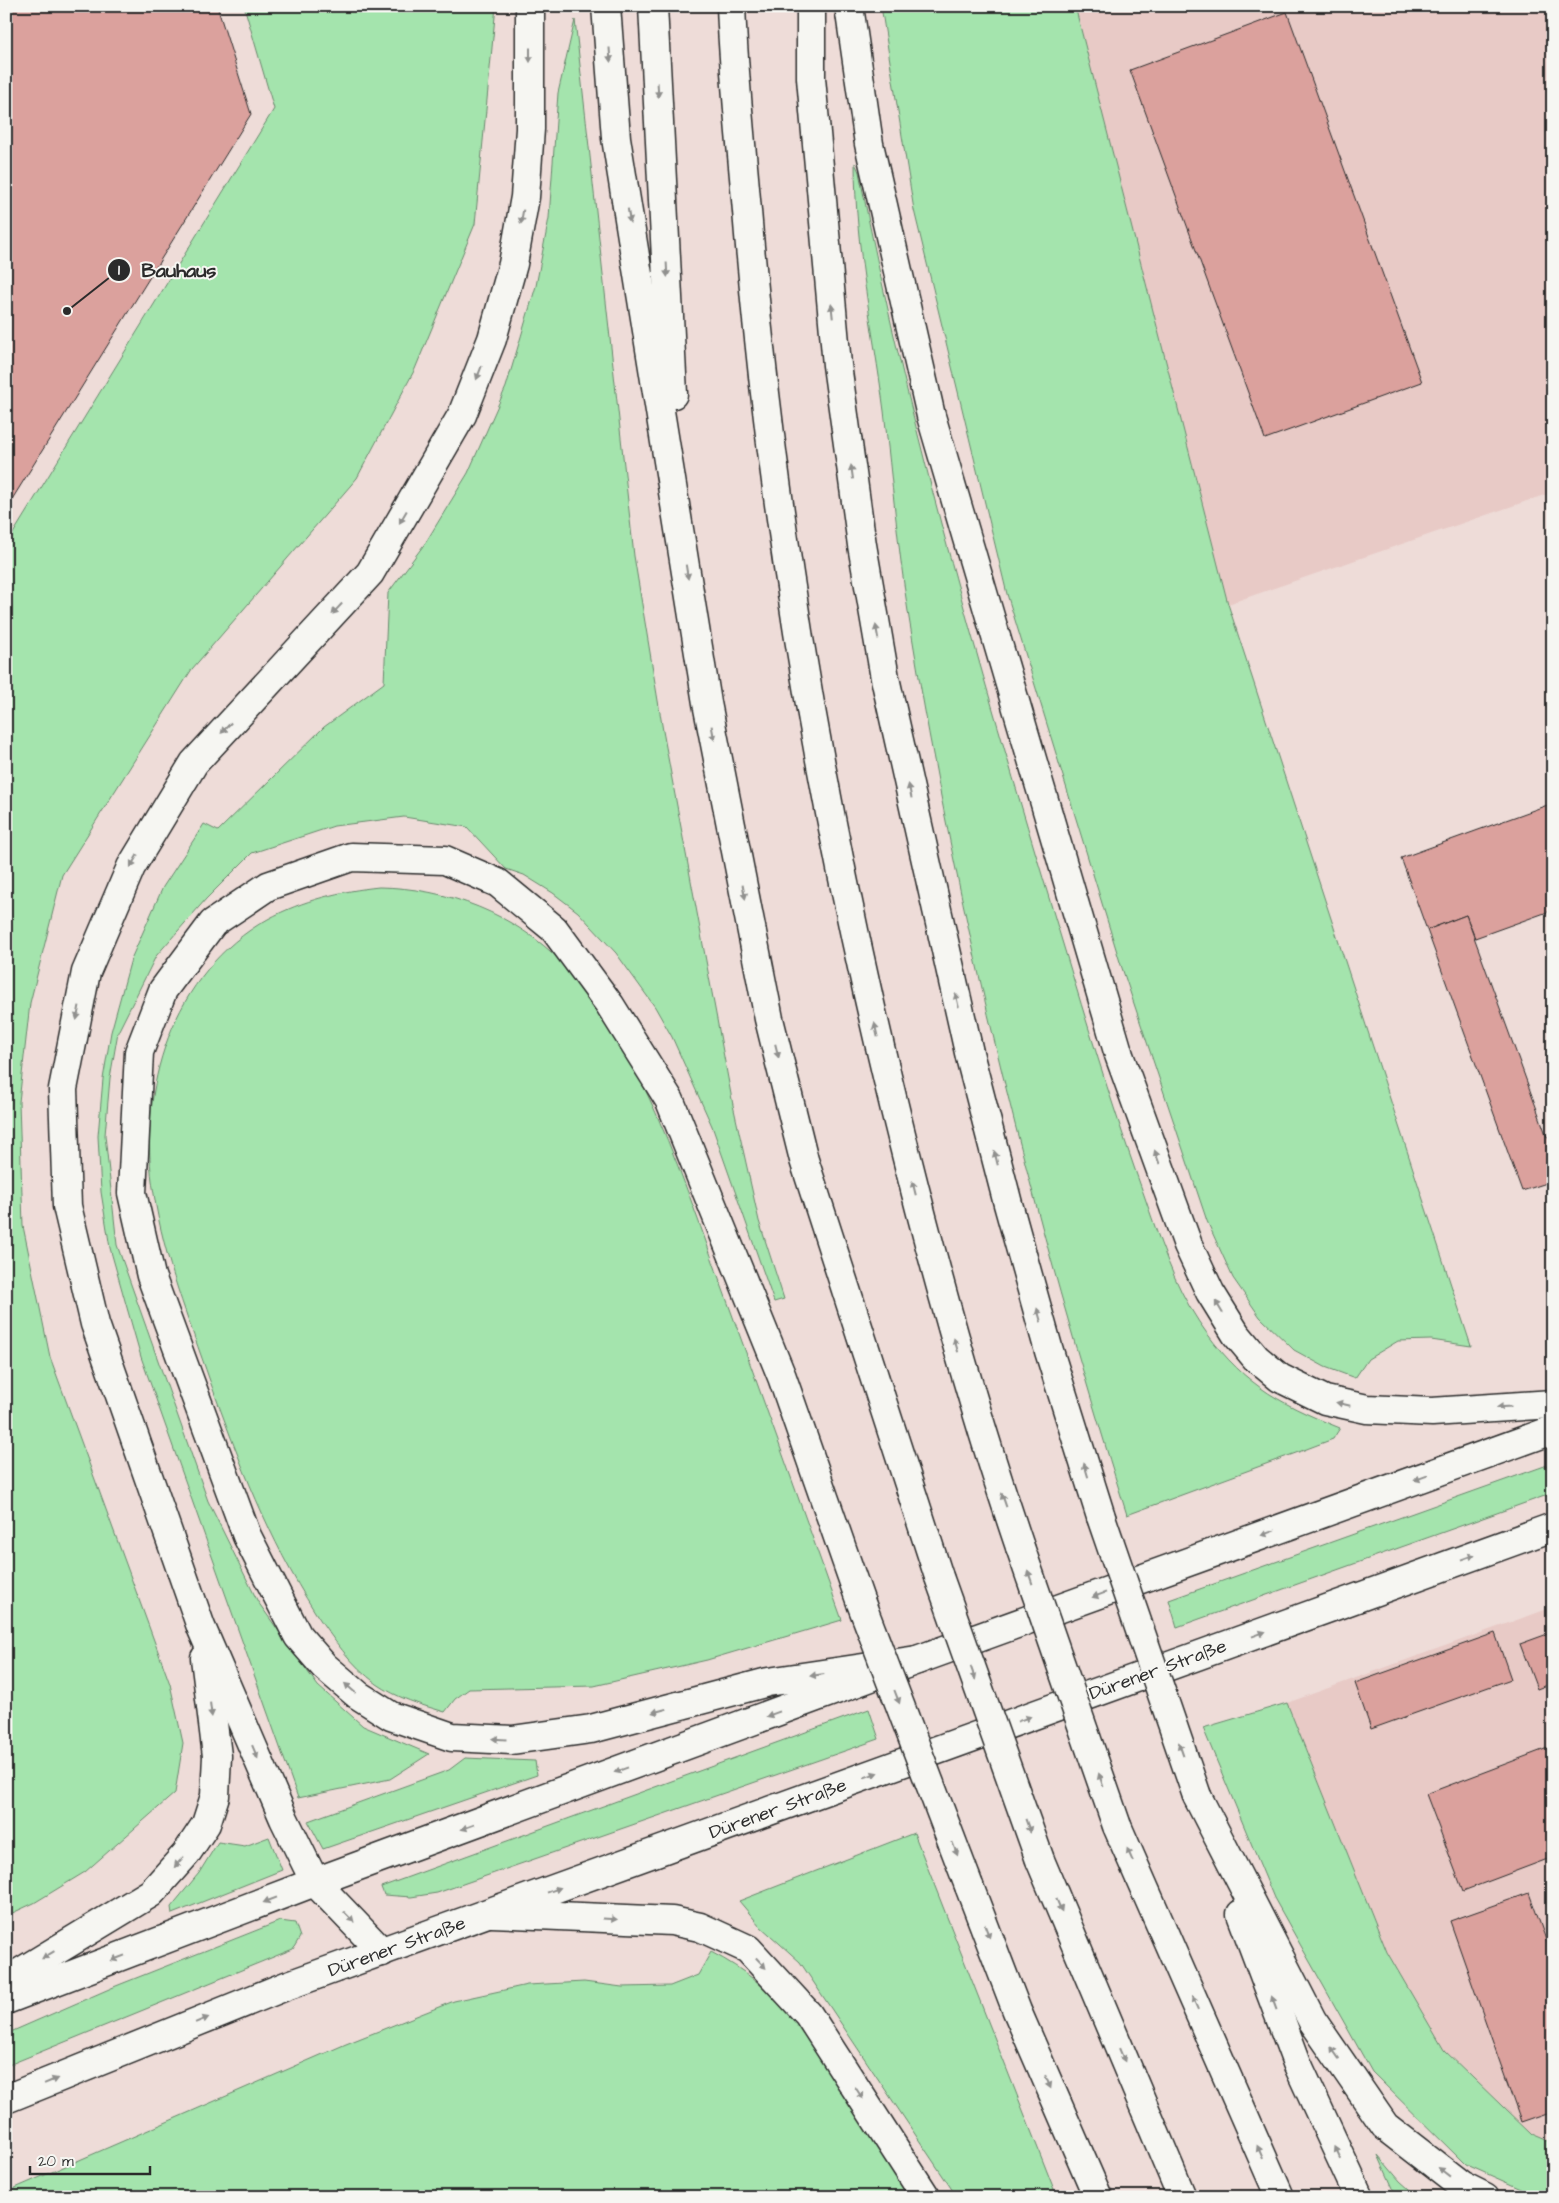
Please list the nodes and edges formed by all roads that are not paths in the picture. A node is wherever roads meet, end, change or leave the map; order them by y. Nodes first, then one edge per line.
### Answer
1 (530, 6) edge
2 (606, 6) edge
3 (653, 6) edge
4 (731, 6) edge
5 (811, 6) edge
6 (849, 6) edge
7 (679, 524) junction
8 (1553, 1404) edge
9 (1553, 1430) edge
10 (1553, 1527) edge
11 (201, 1626) junction
12 (917, 1660) junction
13 (1197, 1796) junction
14 (315, 1882) junction
15 (492, 1913) junction
16 (382, 1952) junction
17 (6, 1981) edge
18 (6, 2000) edge
19 (6, 2100) edge
20 (926, 2197) edge
21 (1098, 2197) edge
22 (1182, 2197) edge
23 (1280, 2197) edge
24 (1359, 2197) edge
25 (1486, 2197) edge

1 -> 11 main road
2 -> 7 main road
3 -> 7 main road
23 -> 4 main road, bridge
13 -> 5 main road, bridge
8 -> 6 main road
7 -> 22 main road, bridge
9 -> 12 main road
15 -> 10 main road, Dürener Straße
11 -> 14 main road
11 -> 17 main road
12 -> 14 main road
12 -> 21 main road, bridge
24 -> 13 main road
25 -> 13 main road
14 -> 16 main road
14 -> 18 main road
15 - 16 main road, Dürener Straße
15 -> 20 main road
19 -> 16 main road, Dürener Straße

